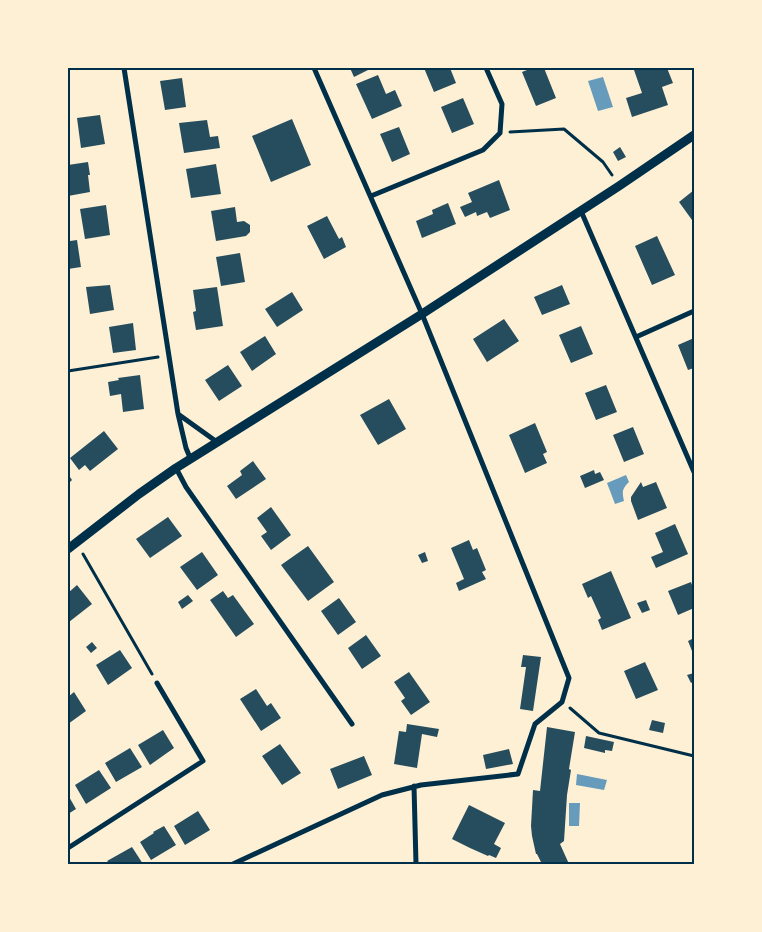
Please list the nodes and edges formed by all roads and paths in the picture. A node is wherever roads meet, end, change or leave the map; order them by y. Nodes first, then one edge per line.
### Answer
1 (124, 68) edge
2 (314, 68) edge
3 (486, 68) edge
4 (500, 133) junction
5 (694, 135) edge
6 (619, 186) junction
7 (371, 196) junction
8 (581, 211) junction
9 (694, 311) edge
10 (422, 314) junction
11 (636, 337) junction
12 (169, 355) junction
13 (68, 370) edge
14 (178, 414) junction
15 (217, 442) junction
16 (191, 460) junction
17 (693, 463) edge
18 (176, 468) junction
19 (694, 472) edge
20 (77, 542) junction
21 (68, 550) edge
22 (157, 682) joint
23 (562, 702) junction
24 (352, 724) dead end
25 (694, 756) edge
26 (414, 786) junction
27 (68, 848) edge
28 (233, 864) edge
29 (416, 864) edge

1 - 12 street
2 - 7 street
3 - 4 street
4 - 6 path
4 - 7 street
5 - 6 street
6 - 8 street
7 - 10 street
8 - 10 street
8 - 11 street
9 - 11 street
10 - 15 street
10 - 23 street
11 - 17 street
12 - 13 path
12 - 14 street
14 - 15 street
14 - 16 street
15 - 16 street
16 - 18 street
17 - 19 street
18 - 20 street
18 - 24 street
20 - 21 street
20 - 22 path
22 - 27 street
23 - 25 path
23 - 26 street
26 - 28 street
26 - 29 street

